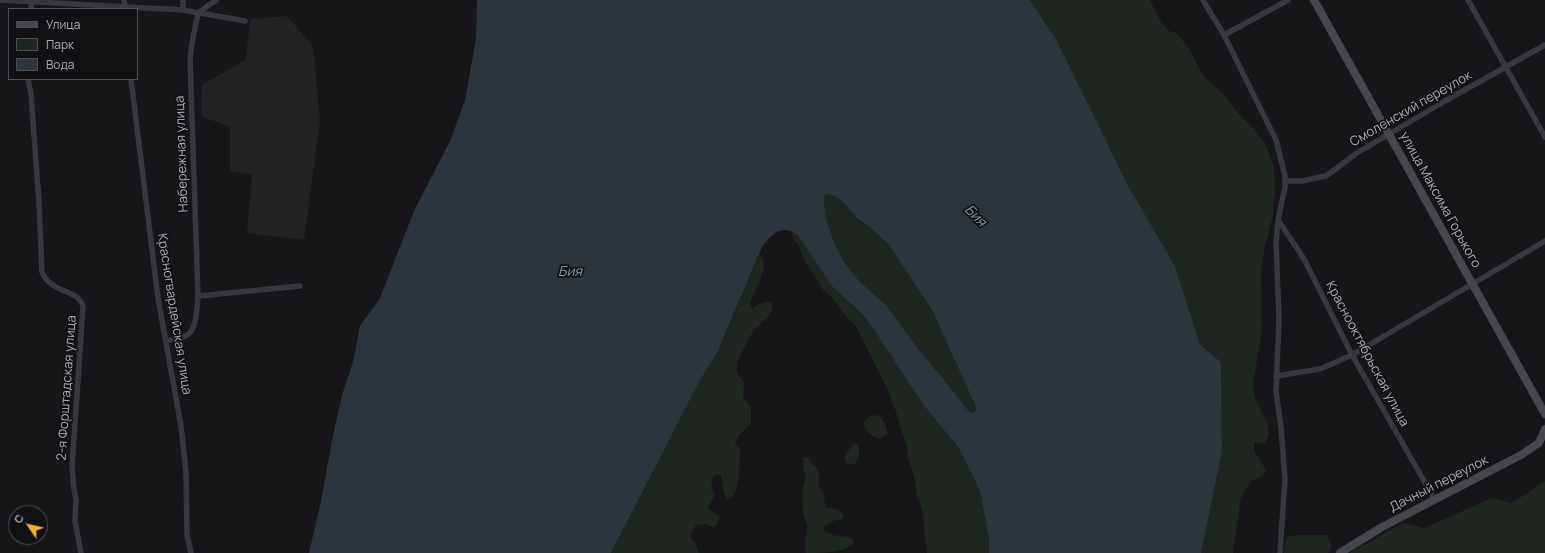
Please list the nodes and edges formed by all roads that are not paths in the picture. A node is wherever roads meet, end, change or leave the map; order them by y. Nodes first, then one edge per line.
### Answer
1 (0, 0) edge
2 (124, 0) edge
3 (182, 0) edge
4 (216, 0) edge
5 (1203, 0) edge
6 (1288, 0) edge
7 (1314, 0) edge
8 (1468, 0) edge
9 (25, 1) edge
10 (32, 1) junction
11 (31, 8) edge
12 (126, 8) edge
13 (138, 8) edge
14 (182, 10) junction
15 (198, 13) junction
16 (245, 21) dead end
17 (1224, 35) junction
18 (1545, 45) edge
19 (1505, 66) junction
20 (28, 80) edge
21 (131, 80) edge
22 (1389, 134) junction
23 (1545, 137) edge
24 (1286, 180) junction
25 (1278, 220) junction
26 (1545, 241) edge
27 (1473, 283) junction
28 (300, 286) dead end
29 (198, 296) junction
30 (166, 341) junction
31 (1352, 355) junction
32 (1276, 376) junction
33 (1545, 413) edge
34 (1545, 432) edge
35 (1434, 500) junction
36 (80, 553) edge
37 (191, 553) edge
38 (1280, 553) edge
39 (1340, 553) edge

1 - 9 street
2 - 12 street
3 - 14 street
4 - 15 street
5 - 17 street
6 - 17 street
7 - 22 main road, улица Максима Горького
8 - 19 street
9 - 10 street
10 - 11 street
10 - 12 street
13 - 14 street
14 - 15 street
15 - 16 street
15 - 29 street, Набережная улица
17 - 24 street
18 - 19 street, Смоленский переулок
19 - 22 street, Смоленский переулок
19 - 23 street
20 - 36 street, 2-я Форштадская улица
21 - 30 street, Красногвардейская улица
22 - 24 street, Смоленский переулок
22 - 27 main road, улица Максима Горького
24 - 25 street
25 - 31 street, Краснооктябрьская улица
25 - 32 street
26 - 27 street
27 - 31 street
27 - 33 main road, улица Максима Горького
28 - 29 street
29 - 30 street, Набережная улица
30 - 37 street, Красногвардейская улица
31 - 32 street
31 - 35 street, Краснооктябрьская улица
32 - 38 street
34 - 35 main road, Дачный переулок
35 - 39 main road, Дачный переулок

